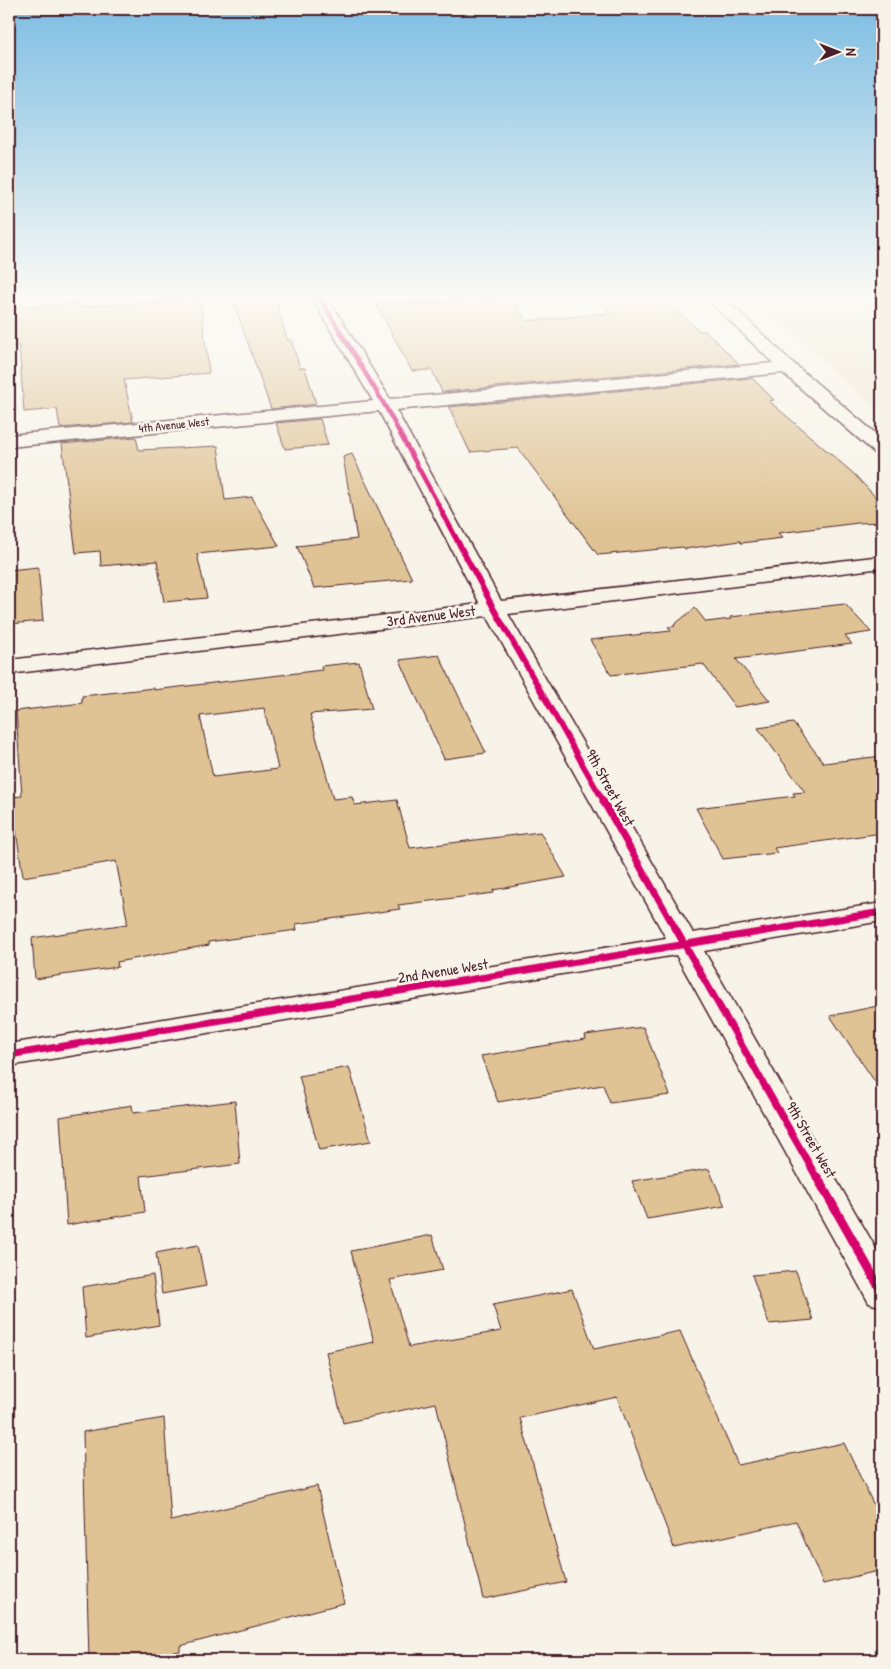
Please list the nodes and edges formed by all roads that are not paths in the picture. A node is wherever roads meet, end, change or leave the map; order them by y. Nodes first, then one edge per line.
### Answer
1 (365, 373) edge
2 (723, 373) edge
3 (794, 373) edge
4 (384, 404) junction
5 (9, 441) edge
6 (882, 450) edge
7 (882, 562) edge
8 (494, 608) junction
9 (9, 667) edge
10 (882, 912) edge
11 (684, 945) junction
12 (9, 1054) edge
13 (882, 1292) edge

1 - 4 street, 9th Street West
2 - 4 street, 4th Avenue West
3 - 6 street
4 - 5 street, 4th Avenue West
4 - 8 street, 9th Street West
7 - 8 street, 3rd Avenue West
8 - 9 street, 3rd Avenue West
8 - 11 street, 9th Street West
10 - 11 street, 2nd Avenue West
11 - 12 street, 2nd Avenue West
11 - 13 street, 9th Street West

